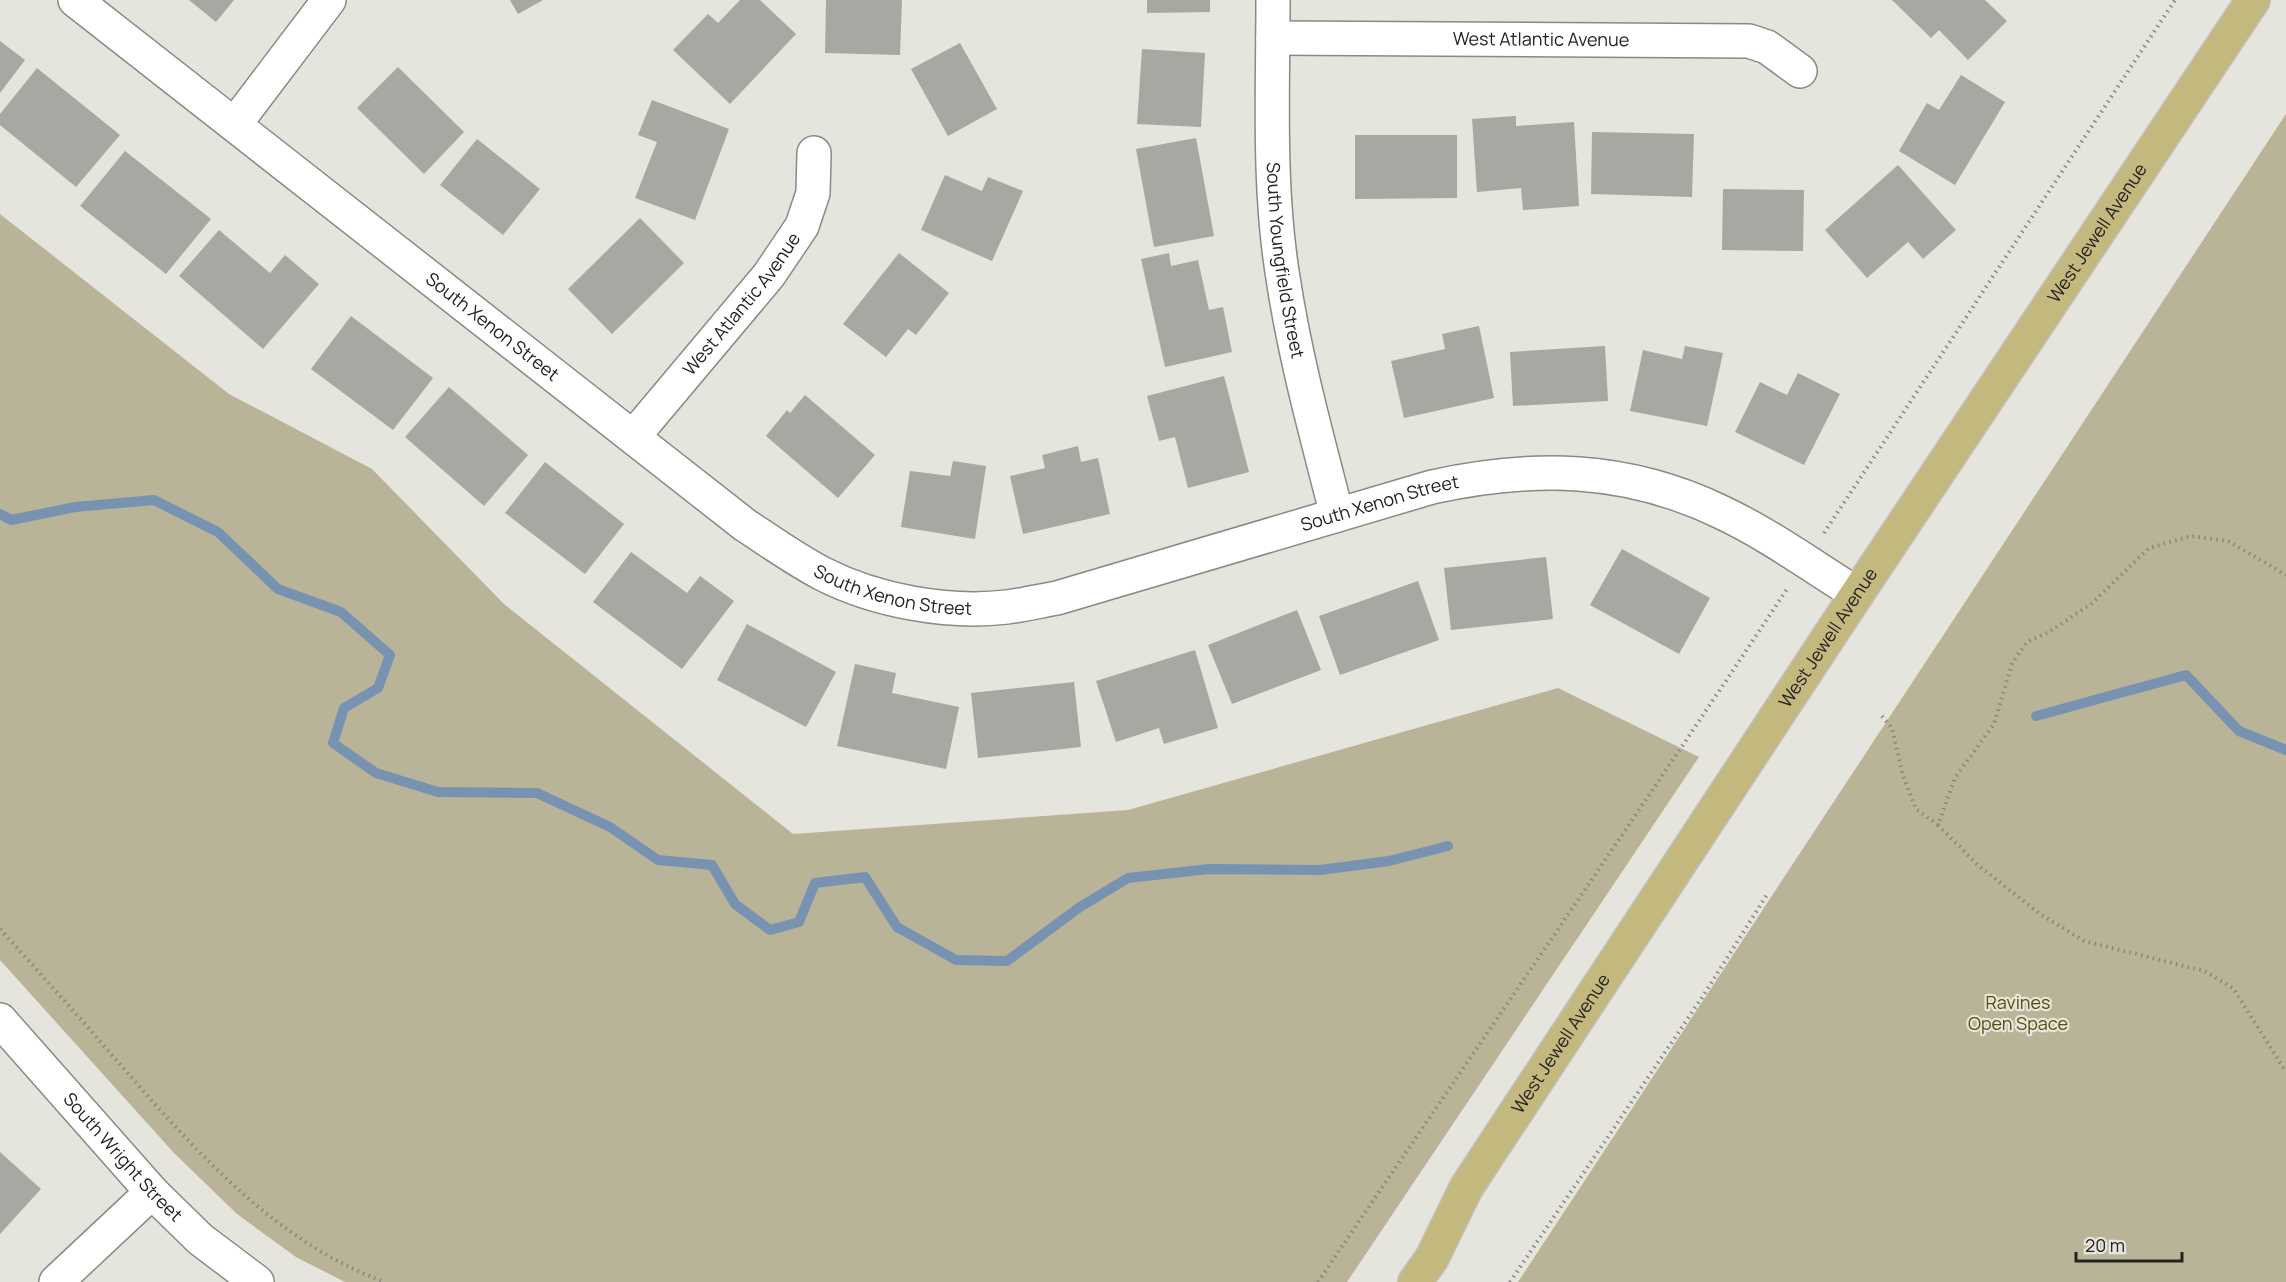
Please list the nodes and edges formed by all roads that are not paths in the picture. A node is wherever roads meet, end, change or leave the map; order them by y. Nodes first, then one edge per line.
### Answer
1 (75, 0) edge
2 (329, 0) edge
3 (1273, 0) edge
4 (2253, 0) edge
5 (1273, 38) junction
6 (1800, 71) dead end
7 (235, 124) junction
8 (814, 153) dead end
9 (633, 437) junction
10 (1337, 515) junction
11 (1857, 594) junction
12 (0, 1020) edge
13 (152, 1192) junction
14 (56, 1282) edge
15 (257, 1282) edge
16 (1416, 1282) edge

1 - 7 street, South Xenon Street
2 - 7 street
3 - 5 street, South Youngfield Street
4 - 11 main road, West Jewell Avenue
5 - 6 street, West Atlantic Avenue
5 - 10 street, South Youngfield Street
7 - 9 street, South Xenon Street
8 - 9 street, West Atlantic Avenue
9 - 10 street, South Xenon Street
10 - 11 street, South Xenon Street
11 - 16 main road, West Jewell Avenue
12 - 13 street, South Wright Street
13 - 14 street
13 - 15 street, South Wright Street

